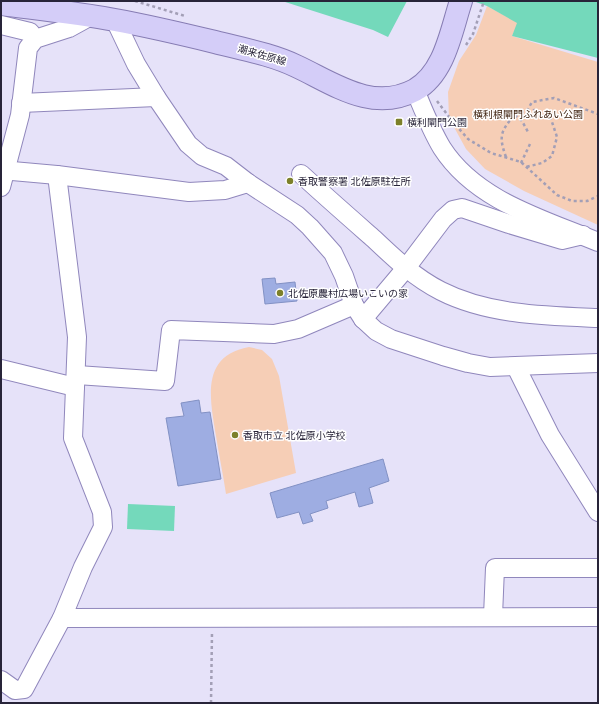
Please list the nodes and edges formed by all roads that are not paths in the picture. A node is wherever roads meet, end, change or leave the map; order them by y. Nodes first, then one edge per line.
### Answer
1 (461, 1) edge
2 (1, 4) edge
3 (89, 16) junction
4 (115, 20) junction
5 (1, 25) edge
6 (35, 39) junction
7 (415, 90) junction
8 (156, 97) junction
9 (21, 103) junction
10 (4, 170) edge
11 (301, 174) dead end
12 (57, 175) junction
13 (248, 183) junction
14 (1, 188) edge
15 (590, 239) edge
16 (406, 268) junction
17 (359, 312) junction
18 (598, 318) edge
19 (598, 363) edge
20 (516, 367) junction
21 (1, 370) edge
22 (76, 381) junction
23 (598, 512) edge
24 (598, 568) edge
25 (493, 616) junction
26 (598, 617) edge
27 (62, 618) junction
28 (1, 680) edge

1 - 7 main road, 潮来佐原線
2 - 3 main road, 潮来佐原線
3 - 4 main road, 潮来佐原線
3 - 6 street
4 - 7 main road, 潮来佐原線
4 - 8 street
5 - 6 street
6 - 9 street
7 - 15 street
8 - 9 street
8 - 13 street
9 - 10 street
10 - 12 street
10 - 14 street
11 - 16 street
12 - 13 street
12 - 22 street
13 - 17 street
15 - 16 street
16 - 17 street
16 - 18 street
17 - 20 street
17 - 22 street
19 - 20 street
20 - 23 street
21 - 22 street
22 - 27 street
24 - 25 street
25 - 26 street
25 - 27 street
27 - 28 street

